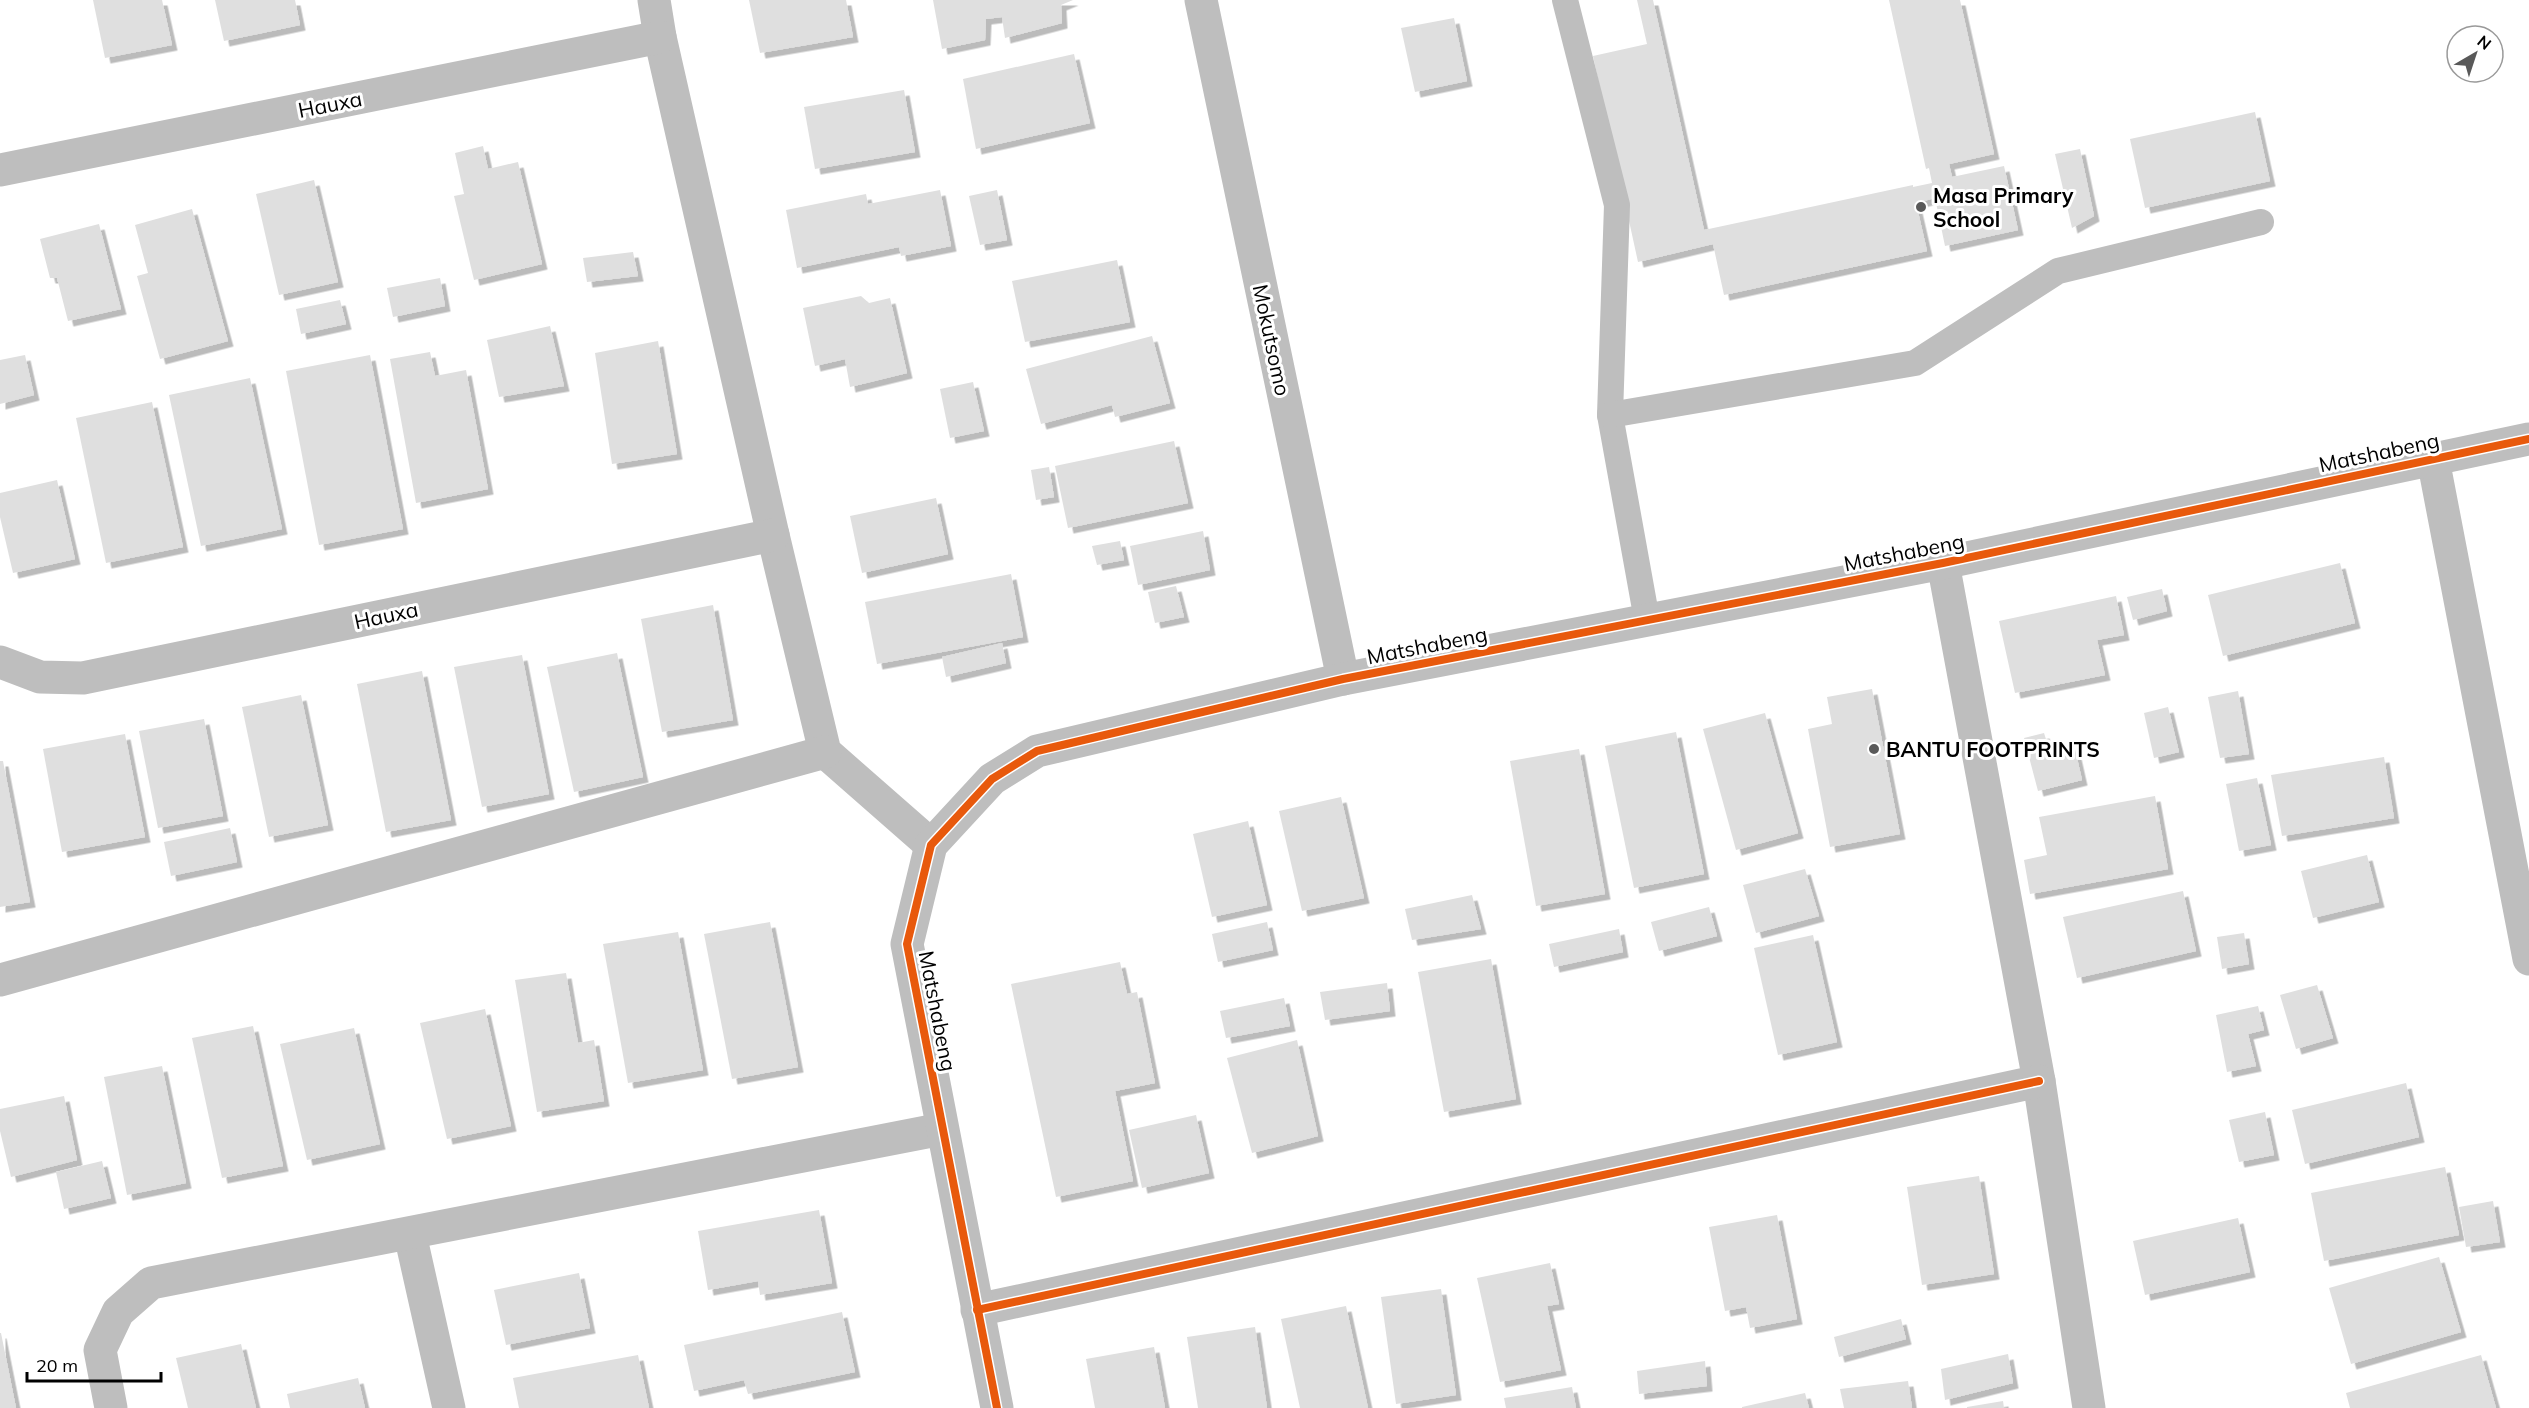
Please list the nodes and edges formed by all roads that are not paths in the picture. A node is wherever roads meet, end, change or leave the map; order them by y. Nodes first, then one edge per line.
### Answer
1 (654, 0) edge
2 (1201, 0) edge
3 (1565, 0) edge
4 (660, 37) junction
5 (0, 170) edge
6 (2261, 222) dead end
7 (1610, 415) junction
8 (2529, 439) edge
9 (2433, 459) junction
10 (773, 536) junction
11 (1943, 563) junction
12 (1647, 620) junction
13 (0, 662) edge
14 (1343, 679) junction
15 (825, 752) junction
16 (932, 845) junction
17 (2529, 959) edge
18 (0, 980) edge
19 (2039, 1082) junction
20 (942, 1129) junction
21 (410, 1234) junction
22 (977, 1311) junction
23 (111, 1408) edge
24 (449, 1408) edge
25 (997, 1408) edge
26 (2089, 1408) edge

1 - 4 street
2 - 14 street, Mokutsomo
3 - 7 lane
4 - 5 street, Hauxa
4 - 10 street
6 - 7 lane
7 - 12 lane
8 - 9 street, Matshabeng
9 - 11 street, Matshabeng
9 - 17 street
10 - 13 street, Hauxa
10 - 15 street
11 - 12 street, Matshabeng
11 - 19 street
12 - 14 street, Matshabeng
14 - 16 street, Matshabeng
15 - 16 street
15 - 18 street
16 - 20 street, Matshabeng
19 - 22 street
19 - 26 street
20 - 21 street
20 - 22 street, Matshabeng
21 - 23 street
21 - 24 street
22 - 25 street, Matshabeng

